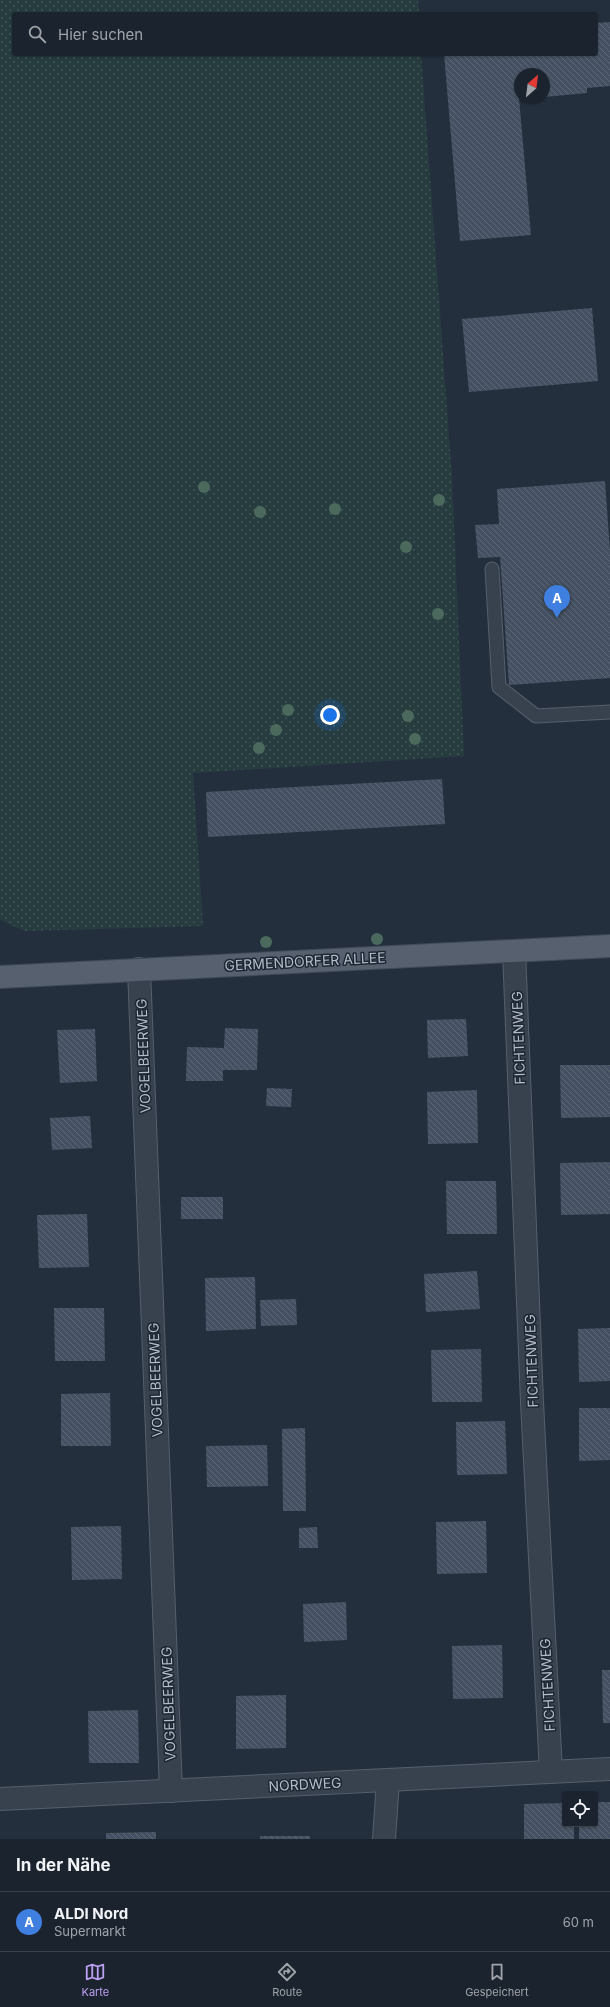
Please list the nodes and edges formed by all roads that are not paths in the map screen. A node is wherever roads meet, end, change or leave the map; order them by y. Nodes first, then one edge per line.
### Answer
1 (492, 569) dead end
2 (610, 712) edge
3 (610, 946) edge
4 (514, 951) junction
5 (139, 969) junction
6 (0, 977) edge
7 (610, 1769) edge
8 (551, 1772) junction
9 (388, 1780) junction
10 (171, 1791) junction
11 (0, 1800) edge
12 (384, 1839) edge

1 - 2 lane
3 - 4 main road, GERMENDORFER ALLEE
4 - 5 main road, GERMENDORFER ALLEE
4 - 8 street, FICHTENWEG
5 - 6 main road, GERMENDORFER ALLEE
5 - 10 street, VOGELBEERWEG
7 - 8 street, NORDWEG
8 - 9 street, NORDWEG
9 - 10 street, NORDWEG
9 - 12 street
10 - 11 street, NORDWEG

